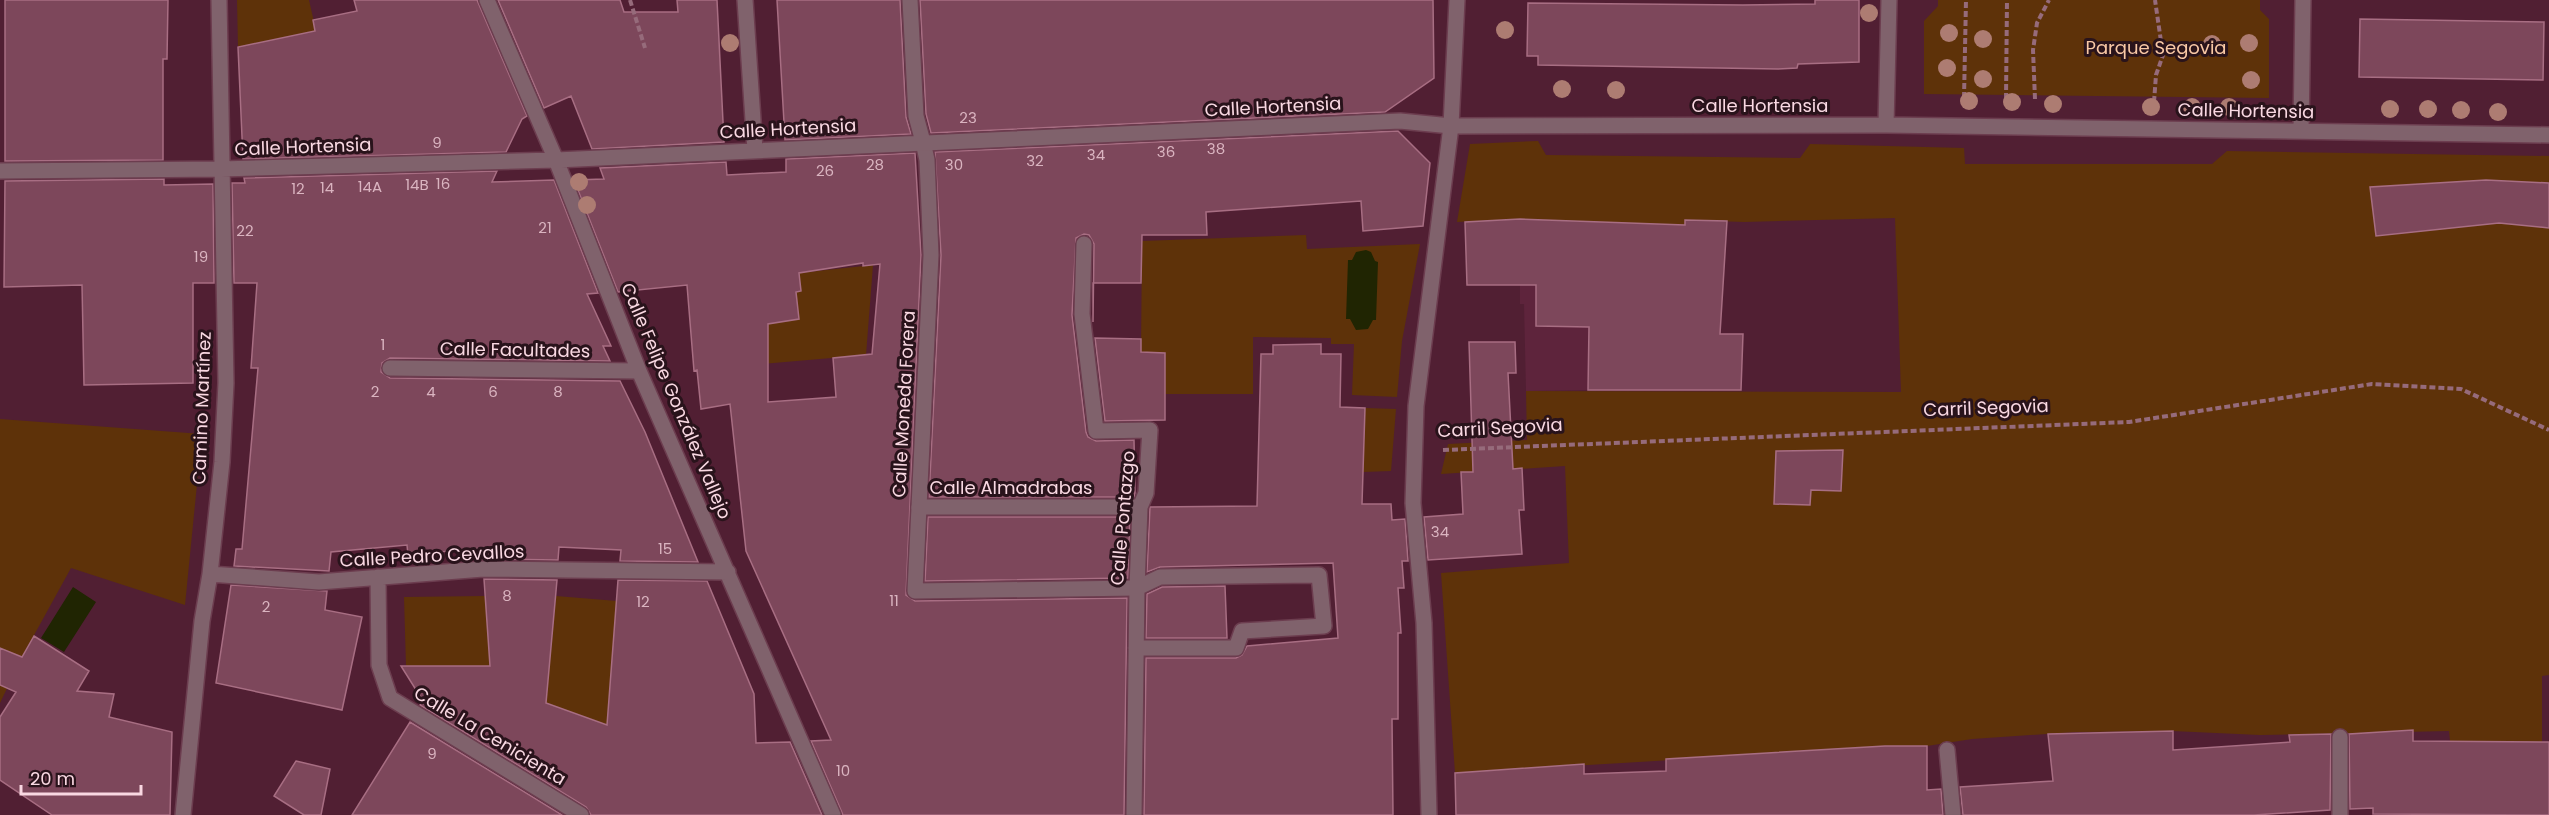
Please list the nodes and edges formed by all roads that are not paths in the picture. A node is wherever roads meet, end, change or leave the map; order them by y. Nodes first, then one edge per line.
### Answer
1 (219, 0) edge
2 (487, 0) edge
3 (745, 0) edge
4 (910, 0) edge
5 (1457, 0) edge
6 (1889, 0) edge
7 (2303, 0) edge
8 (1886, 125) junction
9 (1451, 126) junction
10 (2301, 131) junction
11 (2549, 135) edge
12 (922, 142) junction
13 (755, 150) junction
14 (556, 160) junction
15 (221, 169) junction
16 (0, 171) edge
17 (1084, 244) dead end
18 (390, 368) dead end
19 (639, 371) junction
20 (919, 507) junction
21 (1140, 507) junction
22 (728, 572) junction
23 (210, 574) junction
24 (378, 577) junction
25 (1137, 588) junction
26 (1136, 648) junction
27 (2340, 737) dead end
28 (1947, 750) dead end
29 (183, 815) edge
30 (581, 815) edge
31 (833, 815) edge
32 (1134, 815) edge
33 (1429, 815) edge
34 (1953, 815) edge
35 (2340, 815) edge

1 - 15 street, Camino Martínez
2 - 14 street, Calle Felipe González Vallejo
3 - 13 street
4 - 12 street, Calle Moneda Forera
5 - 9 street, Carril Segovia
6 - 8 street
7 - 10 street
8 - 9 street, Calle Hortensia
8 - 10 street, Calle Hortensia
9 - 12 street, Calle Hortensia
9 - 33 street, Carril Segovia
10 - 11 street, Calle Hortensia
12 - 13 street, Calle Hortensia
12 - 20 street, Calle Moneda Forera
13 - 14 street, Calle Hortensia
14 - 15 street, Calle Hortensia
14 - 19 street, Calle Felipe González Vallejo
15 - 16 street, Calle Hortensia
15 - 23 street, Camino Martínez
17 - 21 street, Calle Pontazgo
18 - 19 street, Calle Facultades
19 - 22 street, Calle Felipe González Vallejo
20 - 21 street, Calle Almadrabas
20 - 25 street, Calle Moneda Forera
21 - 25 street, Calle Pontazgo
22 - 24 street, Calle Pedro Cevallos
22 - 31 street, Calle Felipe González Vallejo
23 - 24 street, Calle Pedro Cevallos
23 - 29 street, Camino Martínez
24 - 30 street, Calle La Cenicienta
25 - 26 street, Calle Pontazgo
25 - 26 street
26 - 32 street, Calle Pontazgo
27 - 35 street
28 - 34 street

